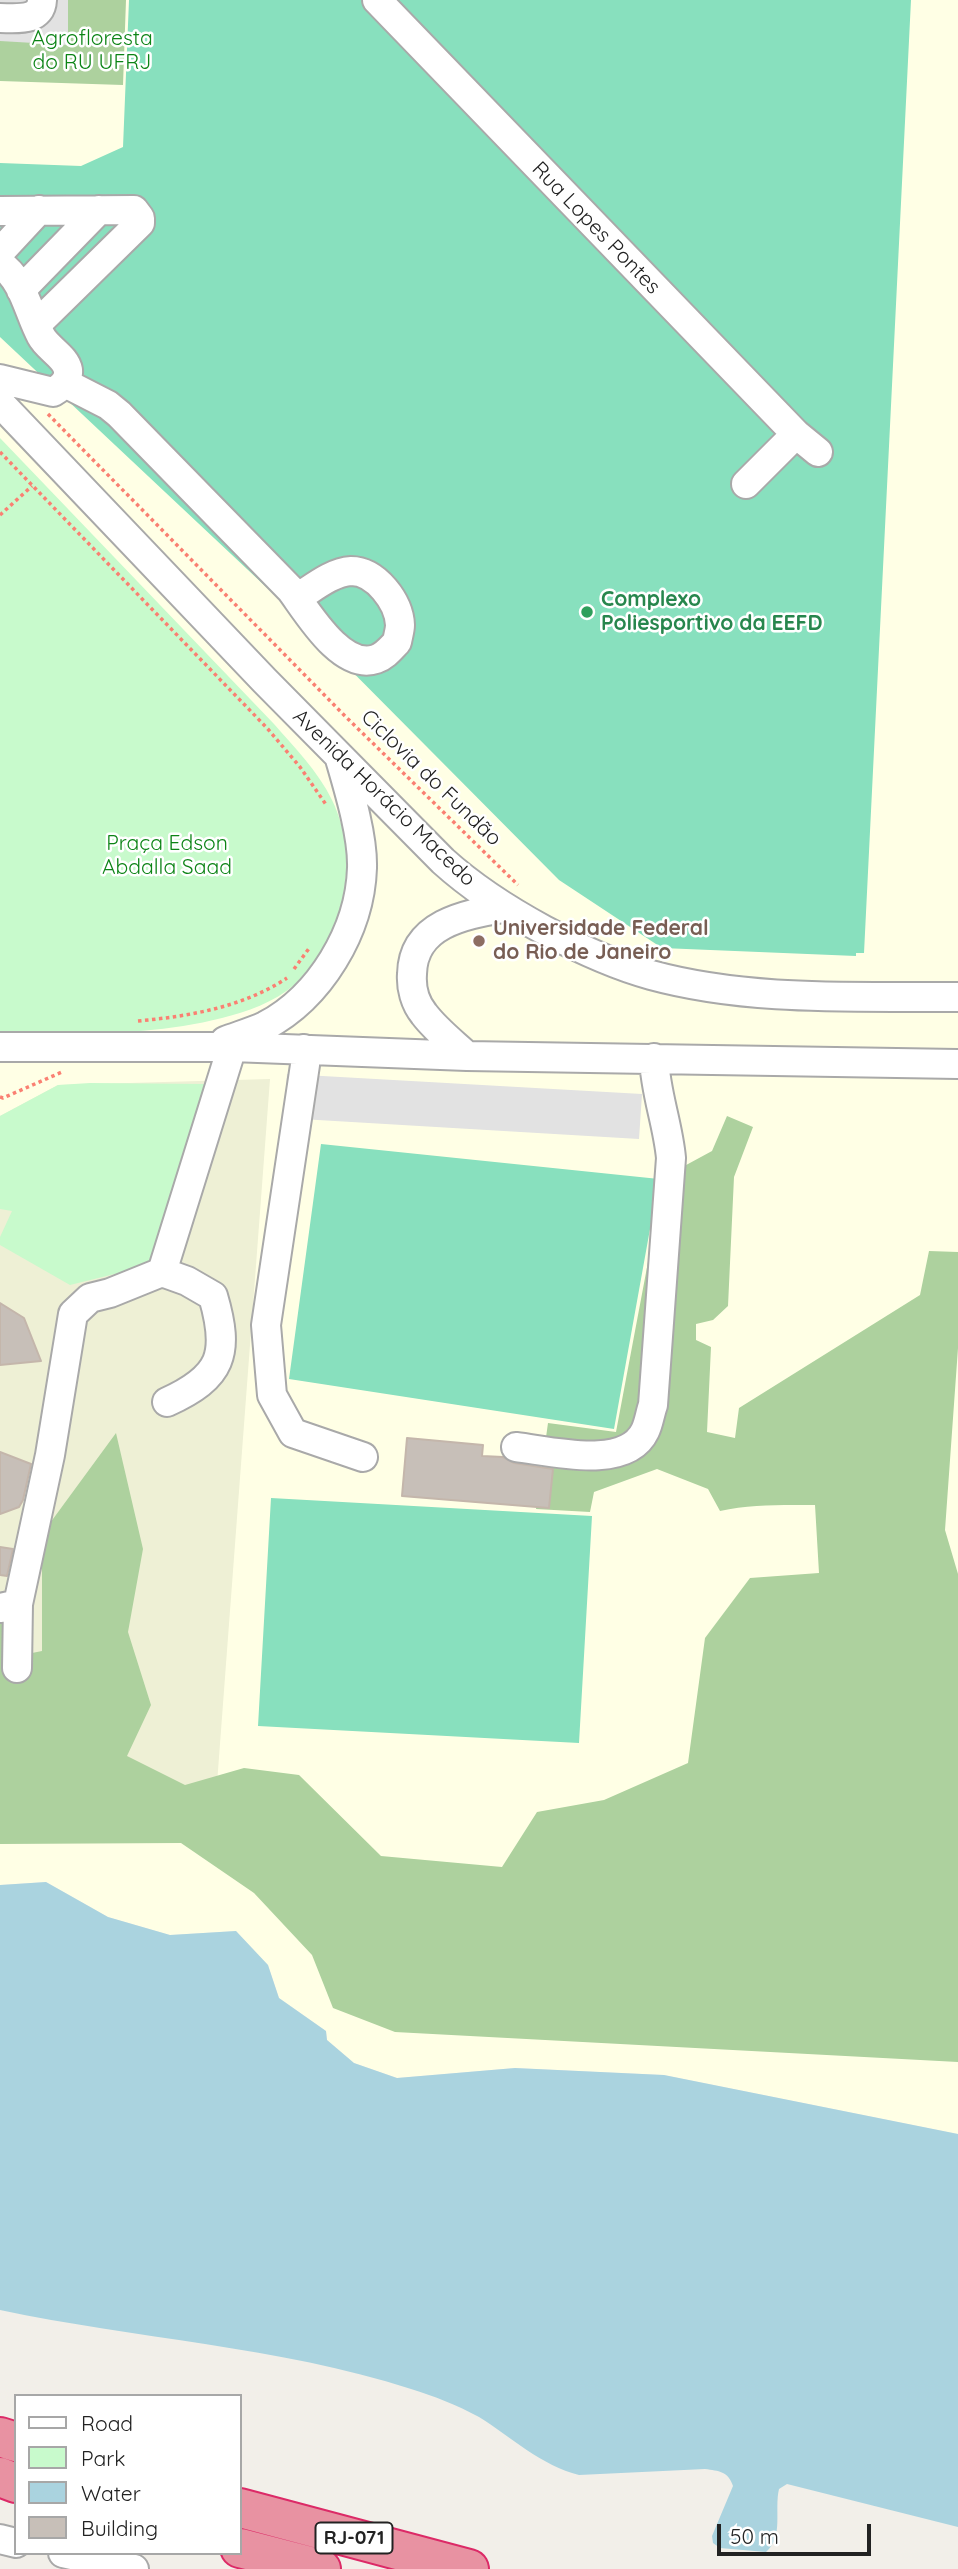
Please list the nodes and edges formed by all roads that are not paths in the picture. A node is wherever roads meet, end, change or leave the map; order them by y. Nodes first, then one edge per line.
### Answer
1 (42, 0) edge
2 (377, 0) edge
3 (0, 18) edge
4 (39, 210) junction
5 (99, 210) junction
6 (0, 211) edge
7 (0, 252) edge
8 (0, 264) edge
9 (21, 290) junction
10 (36, 325) junction
11 (0, 379) edge
12 (65, 383) junction
13 (0, 403) edge
14 (796, 434) junction
15 (818, 452) dead end
16 (746, 484) dead end
17 (297, 598) dead end
18 (339, 754) junction
19 (512, 897) junction
20 (958, 997) edge
21 (222, 1046) junction
22 (2, 1049) edge
23 (304, 1049) junction
24 (467, 1056) junction
25 (654, 1058) junction
26 (958, 1064) edge
27 (162, 1272) junction
28 (167, 1402) dead end
29 (516, 1447) dead end
30 (363, 1457) dead end
31 (9, 1606) edge
32 (17, 1668) dead end
33 (242, 2509) edge
34 (242, 2549) edge
35 (72, 2555) edge
36 (134, 2569) edge
37 (321, 2569) edge
38 (469, 2569) edge

1 - 3 street
2 - 14 street, Rua Lopes Pontes
4 - 5 street
4 - 6 street
4 - 7 street
5 - 9 street
5 - 10 street
8 - 9 street
9 - 10 street
10 - 12 street
11 - 12 street
12 - 17 street
13 - 18 street, Avenida Horácio Macedo
14 - 15 street, Rua Lopes Pontes
14 - 16 street
18 - 19 street, Avenida Horácio Macedo
18 - 21 street
19 - 20 street, Avenida Horácio Macedo
19 - 24 street
21 - 22 street
21 - 23 street
21 - 27 street
23 - 24 street
23 - 30 street
24 - 25 street
25 - 26 street
25 - 29 street
27 - 28 street
27 - 31 street
31 - 32 street
33 - 38 highway, RJ-071
34 - 37 highway, RJ-071
35 - 36 street

